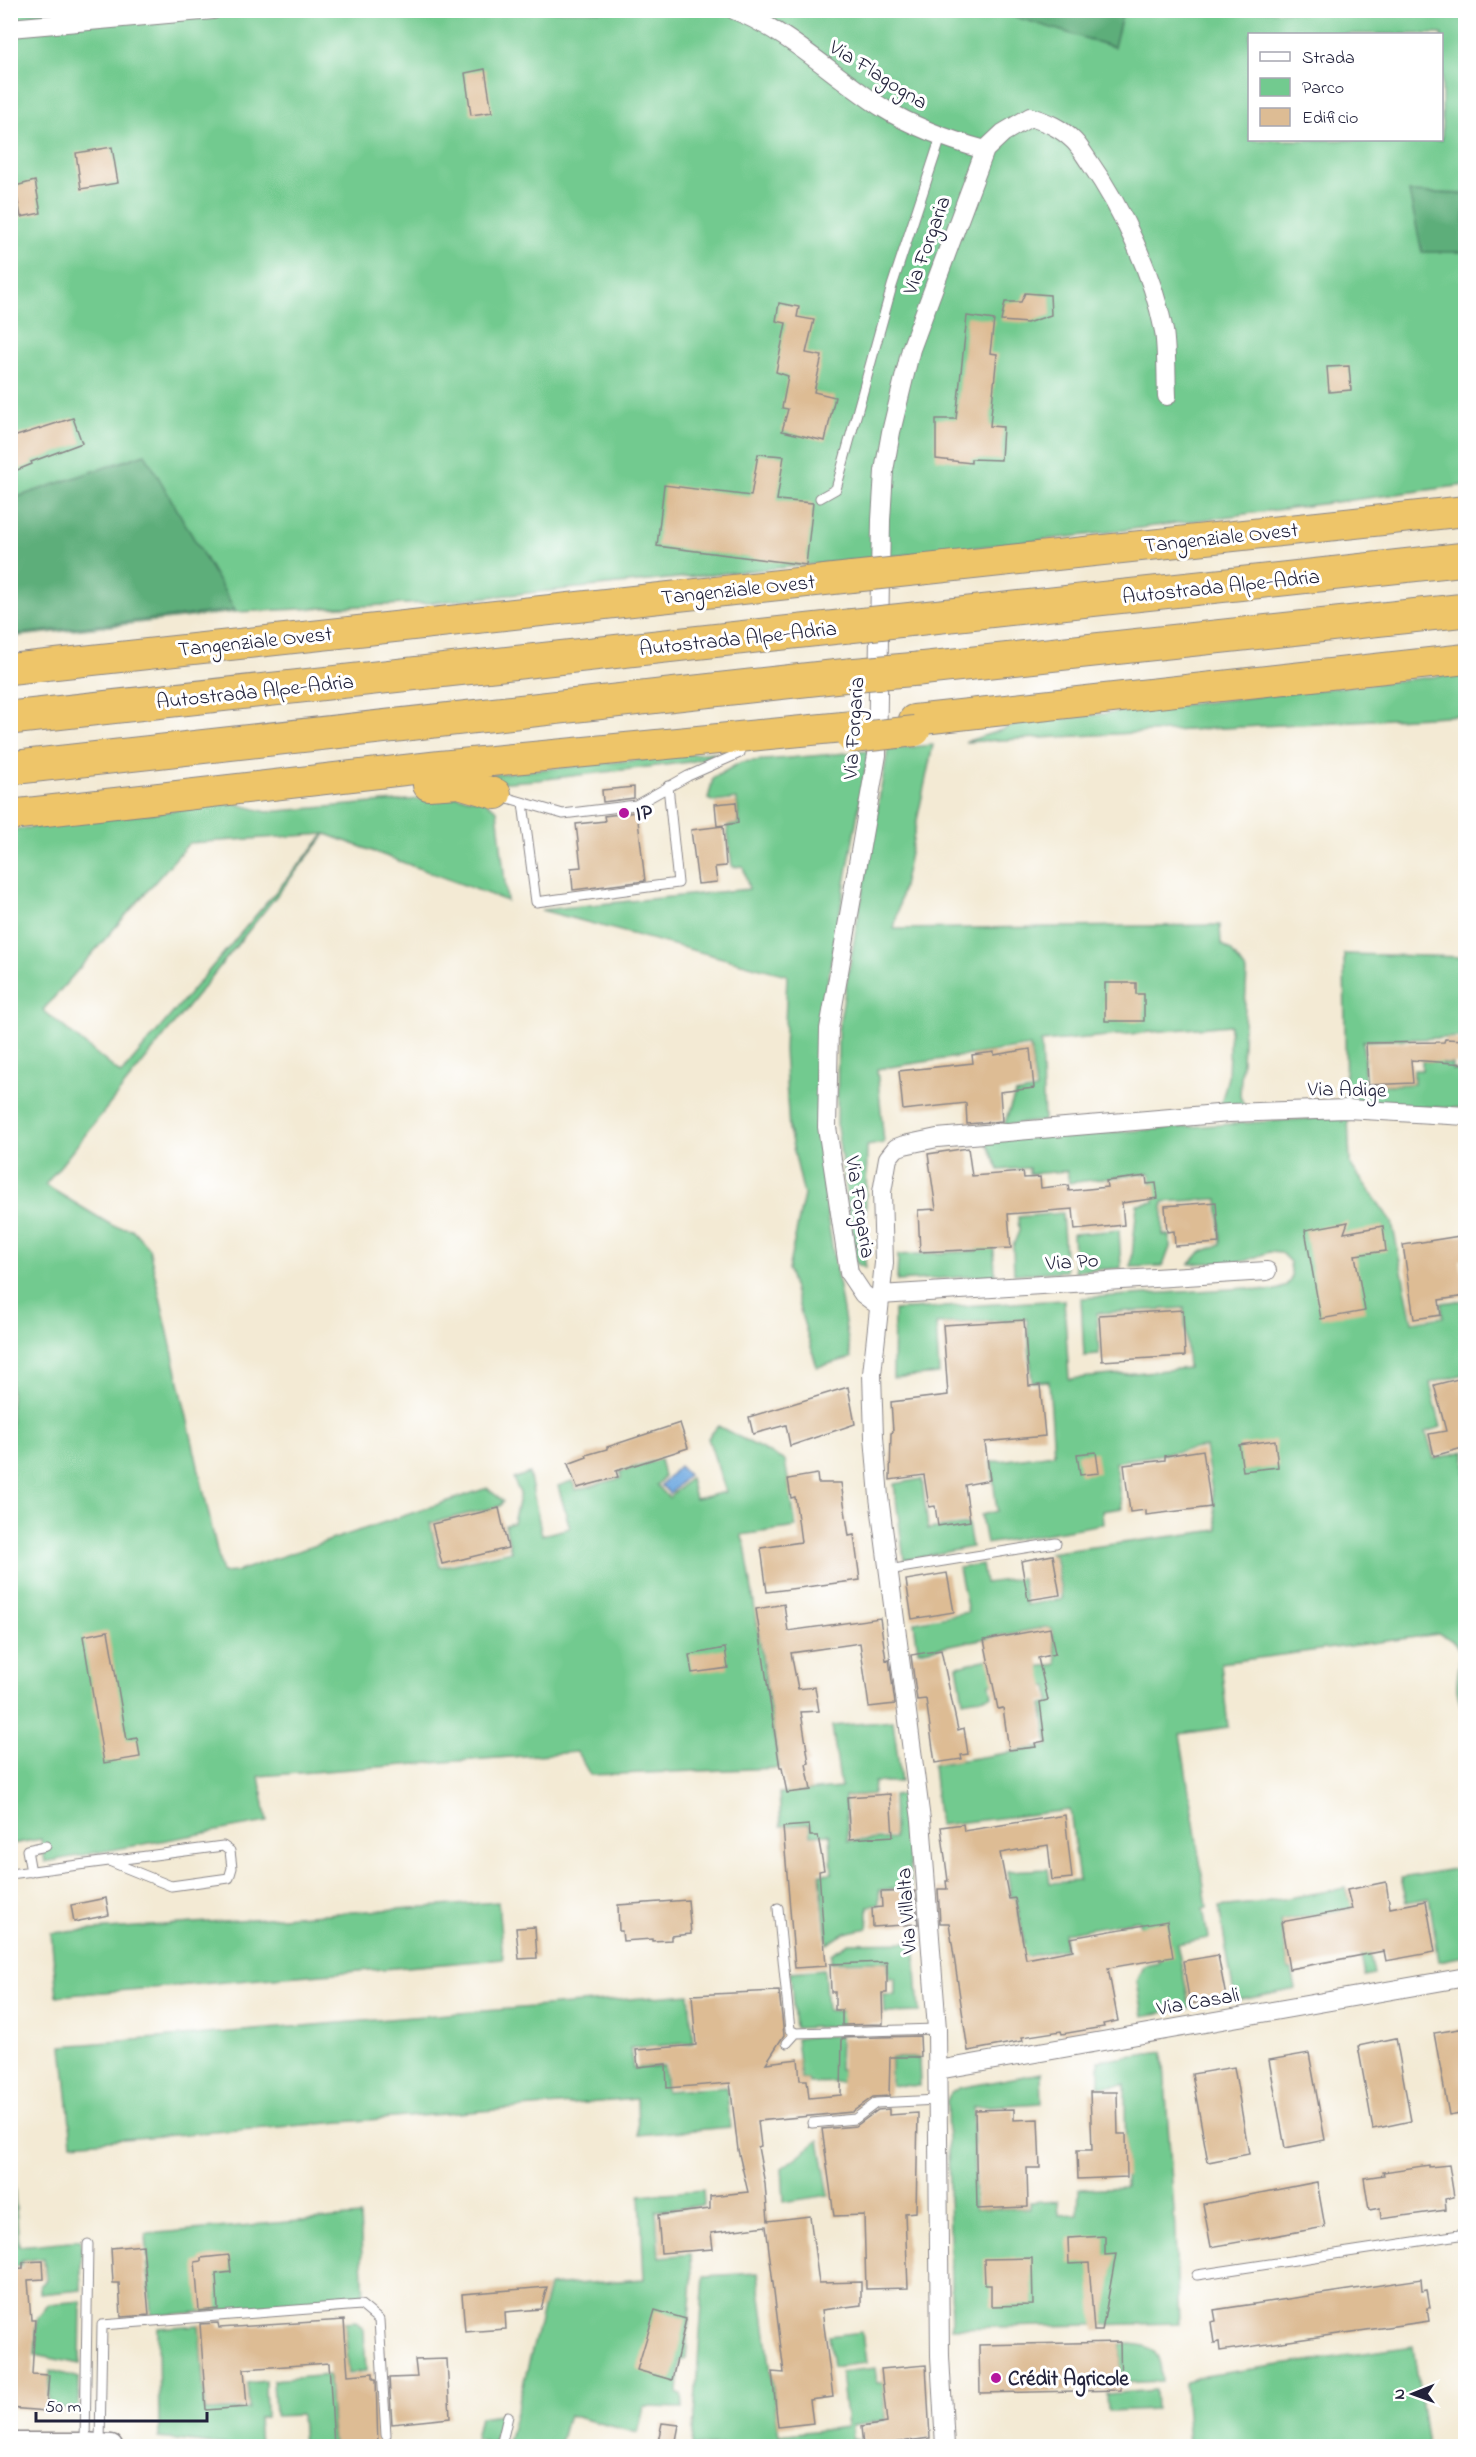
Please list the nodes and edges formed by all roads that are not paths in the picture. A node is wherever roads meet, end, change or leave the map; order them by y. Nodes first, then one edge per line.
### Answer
1 (213, 10) edge
2 (734, 10) edge
3 (10, 28) edge
4 (941, 137) junction
5 (985, 150) junction
6 (1167, 396) dead end
7 (820, 498) dead end
8 (1466, 511) edge
9 (1466, 559) edge
10 (1466, 610) edge
11 (10, 654) edge
12 (106, 657) junction
13 (1466, 659) edge
14 (10, 669) edge
15 (10, 718) edge
16 (852, 732) junction
17 (740, 753) joint
18 (10, 768) edge
19 (668, 786) junction
20 (244, 789) junction
21 (510, 799) junction
22 (10, 815) edge
23 (1466, 1116) edge
24 (1268, 1272) dead end
25 (879, 1301) junction
26 (1056, 1543) dead end
27 (888, 1570) junction
28 (46, 1846) dead end
29 (110, 1861) junction
30 (31, 1872) junction
31 (10, 1874) edge
32 (778, 1908) dead end
33 (1466, 1977) edge
34 (937, 2029) junction
35 (796, 2033) junction
36 (788, 2043) dead end
37 (938, 2070) junction
38 (938, 2100) junction
39 (812, 2123) dead end
40 (1466, 2234) edge
41 (88, 2244) dead end
42 (1197, 2275) dead end
43 (508, 2415) dead end
44 (386, 2435) dead end
45 (10, 2444) edge
46 (99, 2445) edge
47 (501, 2446) edge
48 (945, 2446) edge

1 - 3 street
2 - 4 street, Via Flagogna
4 - 5 street
4 - 7 lane, Via Forgaria
5 - 6 street, Via Forgaria
5 - 25 street, Via Forgaria
8 - 12 highway, Tangenziale Ovest, bridge
9 - 15 highway, Autostrada Alpe-Adria, bridge
10 - 18 highway, bridge
11 - 12 highway
12 - 14 highway, Tangenziale Ovest
13 - 16 highway
16 - 17 highway
16 - 20 highway
17 - 19 lane
19 - 21 lane
19 - 21 lane
20 - 21 highway
20 - 22 highway
23 - 25 street, Via Adige
24 - 25 street, Via Po
25 - 27 street, Via Villalta
26 - 27 lane
27 - 34 street, Via Villalta
28 - 30 lane
29 - 29 lane
29 - 30 lane
30 - 31 lane
32 - 35 lane
33 - 37 street, Via Casali
34 - 35 lane
34 - 37 street, Via Villalta
35 - 36 lane
37 - 38 street, Via Villalta
38 - 39 lane
38 - 48 street, Via Villalta
40 - 42 lane
41 - 46 lane
43 - 47 lane
44 - 46 lane
45 - 46 street

